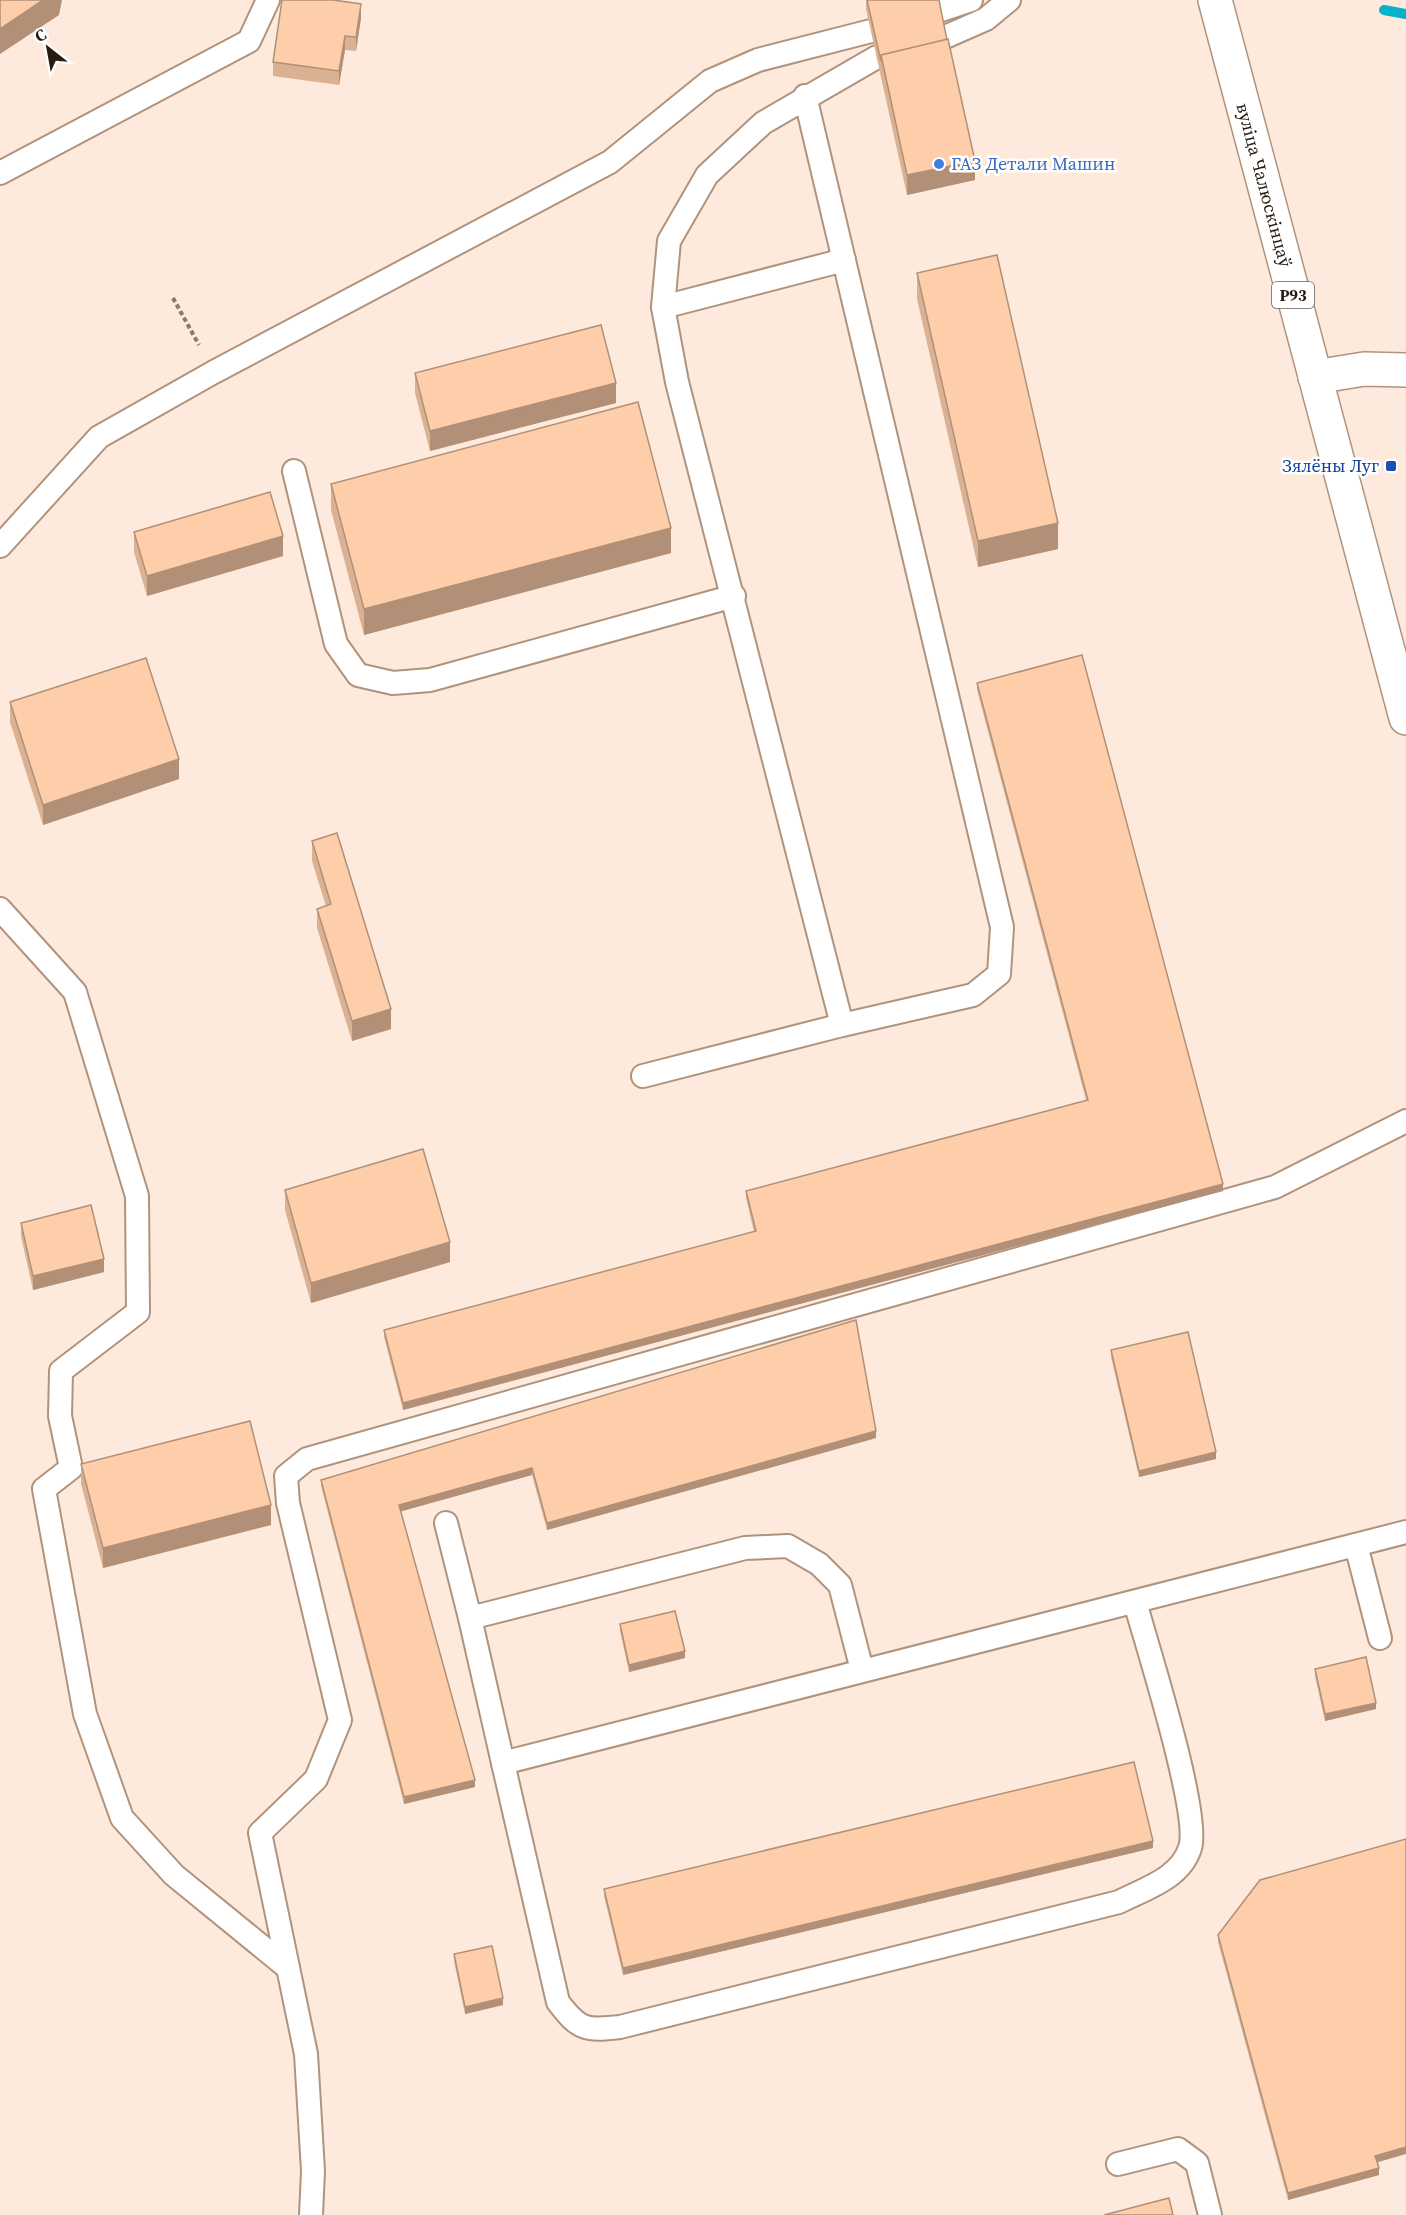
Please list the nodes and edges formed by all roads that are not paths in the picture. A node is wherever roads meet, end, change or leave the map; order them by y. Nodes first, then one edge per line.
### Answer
1 (268, 0) edge
2 (971, 0) edge
3 (1009, 0) edge
4 (1215, 0) edge
5 (938, 11) edge
6 (871, 31) edge
7 (945, 37) edge
8 (877, 57) edge
9 (805, 96) junction
10 (0, 173) edge
11 (844, 260) junction
12 (663, 307) junction
13 (1406, 370) edge
14 (1315, 377) junction
15 (294, 471) dead end
16 (0, 546) edge
17 (734, 596) junction
18 (1406, 718) edge
19 (0, 909) edge
20 (843, 1025) junction
21 (643, 1076) dead end
22 (1406, 1121) edge
23 (446, 1523) dead end
24 (1406, 1532) edge
25 (1356, 1545) junction
26 (1136, 1602) junction
27 (470, 1618) junction
28 (1380, 1638) dead end
29 (862, 1670) junction
30 (503, 1764) junction
31 (288, 1968) junction
32 (1118, 2164) dead end
33 (311, 2215) edge
34 (1210, 2215) edge

1 - 10 lane
2 - 5 lane
3 - 7 lane
4 - 14 main road, вуліца Чалюскінцаў / Р93
6 - 16 lane
8 - 9 lane
9 - 11 lane
9 - 12 lane
11 - 12 lane
11 - 20 lane
12 - 17 lane
13 - 14 main road
14 - 18 main road, вуліца Чалюскінцаў / Р93
15 - 17 lane
17 - 20 lane
19 - 31 lane
20 - 21 lane
22 - 31 lane
23 - 27 lane
24 - 25 lane
25 - 26 lane
25 - 28 lane
26 - 29 lane
26 - 30 lane
27 - 29 lane
27 - 30 lane
29 - 30 lane
31 - 33 lane
32 - 34 lane

